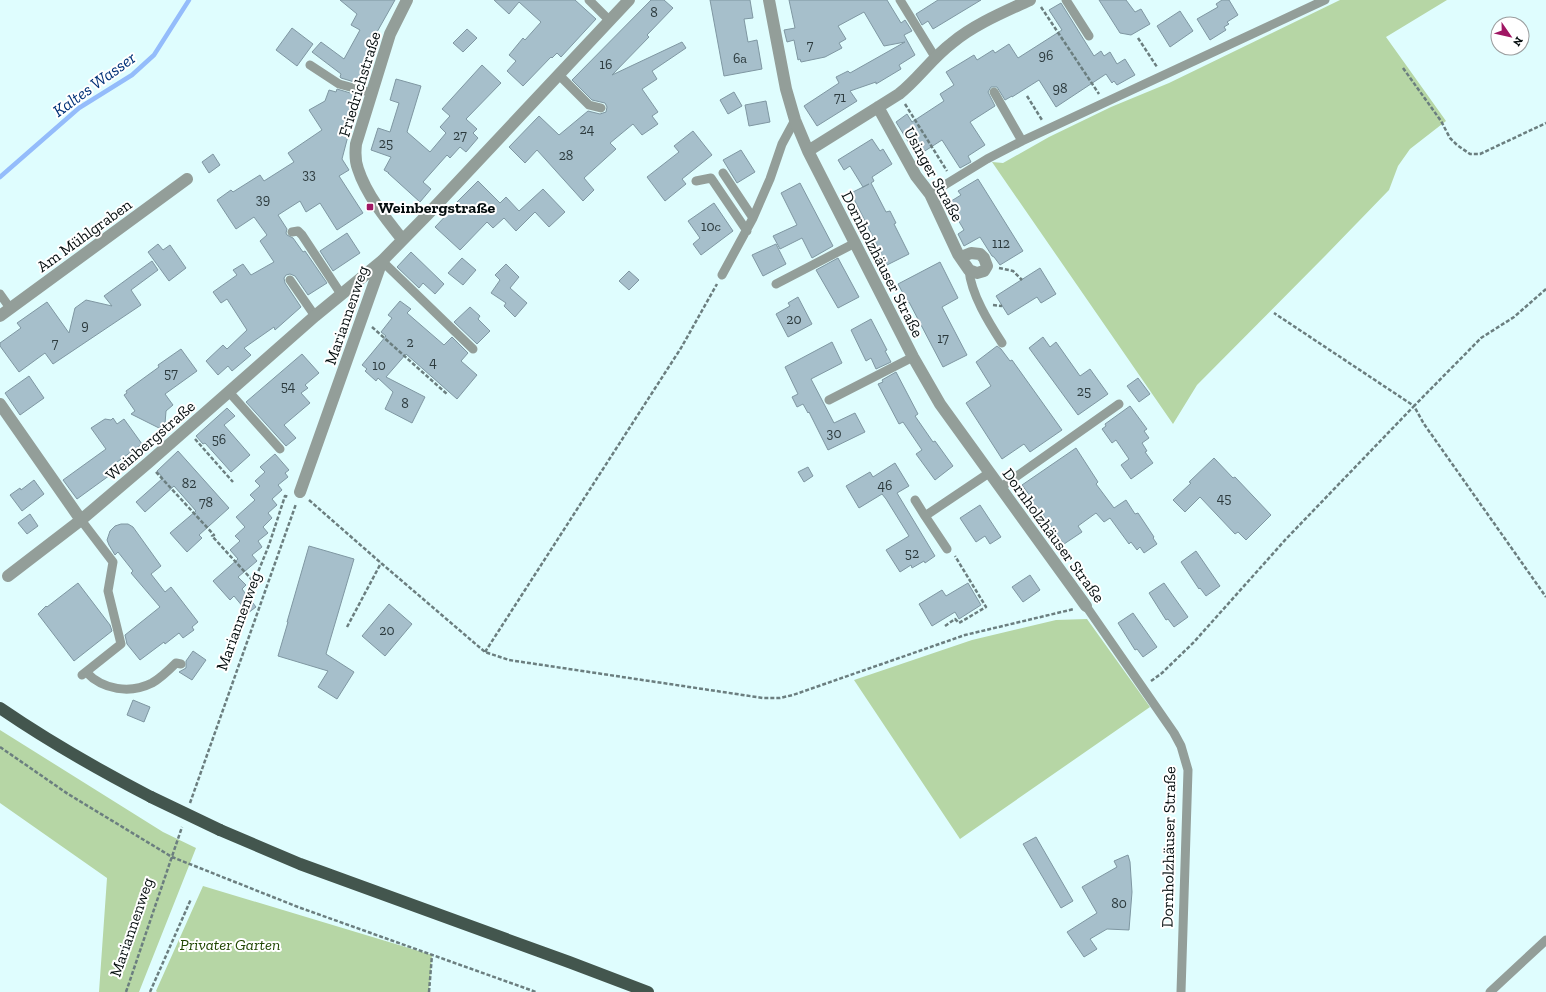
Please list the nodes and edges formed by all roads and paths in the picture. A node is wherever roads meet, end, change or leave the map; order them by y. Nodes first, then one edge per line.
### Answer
1 (407, 0) edge
2 (589, 0) edge
3 (629, 0) edge
4 (770, 0) edge
5 (900, 0) edge
6 (1066, 0) edge
7 (1325, 0) edge
8 (1035, 3) edge
9 (610, 21) junction
10 (1089, 36) dead end
11 (1138, 38) dead end
12 (935, 57) junction
13 (310, 65) dead end
14 (1403, 68) dead end
15 (559, 75) junction
16 (1162, 76) junction
17 (994, 92) dead end
18 (372, 93) junction
19 (899, 94) junction
20 (1027, 96) dead end
21 (1105, 103) junction
22 (878, 107) junction
23 (601, 108) dead end
24 (795, 120) junction
25 (1546, 123) edge
26 (1048, 129) junction
27 (1022, 141) junction
28 (808, 151) junction
29 (723, 173) dead end
30 (187, 179) dead end
31 (953, 180) junction
32 (696, 181) dead end
33 (930, 194) junction
34 (753, 218) junction
35 (747, 231) junction
36 (292, 232) dead end
37 (402, 239) junction
38 (854, 243) junction
39 (961, 257) junction
40 (382, 261) junction
41 (986, 266) junction
42 (969, 270) junction
43 (722, 275) joint
44 (290, 280) dead end
45 (1022, 280) dead end
46 (776, 284) dead end
47 (1546, 289) edge
48 (0, 294) edge
49 (341, 294) junction
50 (10, 308) junction
51 (1274, 313) dead end
52 (0, 316) edge
53 (315, 316) junction
54 (363, 318) junction
55 (1002, 343) dead end
56 (473, 349) dead end
57 (913, 357) junction
58 (229, 392) junction
59 (448, 395) dead end
60 (829, 400) dead end
61 (0, 404) edge
62 (1119, 404) dead end
63 (1414, 406) junction
64 (186, 429) junction
65 (280, 449) dead end
66 (148, 463) junction
67 (989, 473) junction
68 (233, 482) dead end
69 (1000, 488) junction
70 (300, 492) junction
71 (285, 496) dead end
72 (915, 500) dead end
73 (925, 516) junction
74 (81, 520) junction
75 (947, 549) joint
76 (381, 563) junction
77 (8, 576) dead end
78 (1546, 597) edge
79 (1086, 606) junction
80 (945, 626) dead end
81 (347, 627) dead end
82 (485, 652) junction
83 (181, 664) dead end
84 (1143, 687) junction
85 (0, 708) edge
86 (0, 747) edge
87 (190, 806) dead end
88 (184, 820) dead end
89 (172, 857) junction
90 (191, 899) dead end
91 (1546, 940) edge
92 (432, 955) junction
93 (126, 992) edge
94 (150, 992) edge
95 (429, 992) edge
96 (536, 992) edge
97 (648, 992) edge
98 (1181, 992) edge
99 (1490, 992) edge

1 - 18 street, Friedrichstraße
2 - 9 lane
3 - 9 street, Weinbergstraße
4 - 24 street, Dornholzhäuser Straße
5 - 12 lane
6 - 10 lane
7 - 16 lane
8 - 12 street
8 - 21 path
9 - 15 street, Weinbergstraße
11 - 16 path
12 - 19 street
13 - 18 lane
14 - 25 path
15 - 23 lane
15 - 37 street, Weinbergstraße
16 - 21 lane
17 - 27 lane
18 - 37 street, Friedrichstraße
19 - 22 street
19 - 31 path
20 - 26 path
21 - 26 lane
22 - 28 street
22 - 33 street, Usinger Straße
24 - 28 street, Dornholzhäuser Straße
24 - 34 lane
26 - 27 lane
27 - 31 lane
28 - 38 street, Dornholzhäuser Straße
29 - 34 lane
30 - 50 street, Am Mühlgraben
31 - 33 lane
32 - 35 lane
33 - 39 street, Usinger Straße
34 - 35 lane
35 - 43 lane
36 - 49 lane
37 - 40 street, Weinbergstraße
38 - 46 lane
38 - 57 street, Dornholzhäuser Straße
39 - 41 street
39 - 42 street, Usinger Straße
40 - 49 street, Weinbergstraße
40 - 54 street, Mariannenweg
40 - 56 lane
41 - 42 street
41 - 45 path
42 - 55 lane, Usinger Straße
43 - 82 path
44 - 53 lane
47 - 63 path
48 - 50 lane
49 - 53 street, Weinbergstraße
50 - 52 street, Am Mühlgraben
51 - 63 path
53 - 58 street, Weinbergstraße
54 - 59 path
54 - 70 street, Mariannenweg
57 - 60 lane
57 - 67 street, Dornholzhäuser Straße
58 - 64 street, Weinbergstraße
58 - 65 lane
61 - 74 street
62 - 69 lane
63 - 78 path
63 - 84 path
64 - 66 street, Weinbergstraße
64 - 68 path
66 - 71 path
66 - 74 street, Weinbergstraße
67 - 69 street, Dornholzhäuser Straße
67 - 73 lane
69 - 79 street, Dornholzhäuser Straße
70 - 76 path
70 - 87 path, Mariannenweg
72 - 73 lane
73 - 75 lane
74 - 77 street, Weinbergstraße
74 - 83 lane
75 - 80 path
76 - 81 path
76 - 82 path
79 - 82 path
79 - 84 lane, Dornholzhäuser Straße
84 - 98 lane, Dornholzhäuser Straße
85 - 97 main road, bridge
86 - 89 path
88 - 89 path, Mariannenweg
89 - 92 path
89 - 93 path, Mariannenweg
90 - 94 path
91 - 99 lane
92 - 95 path
92 - 96 path

